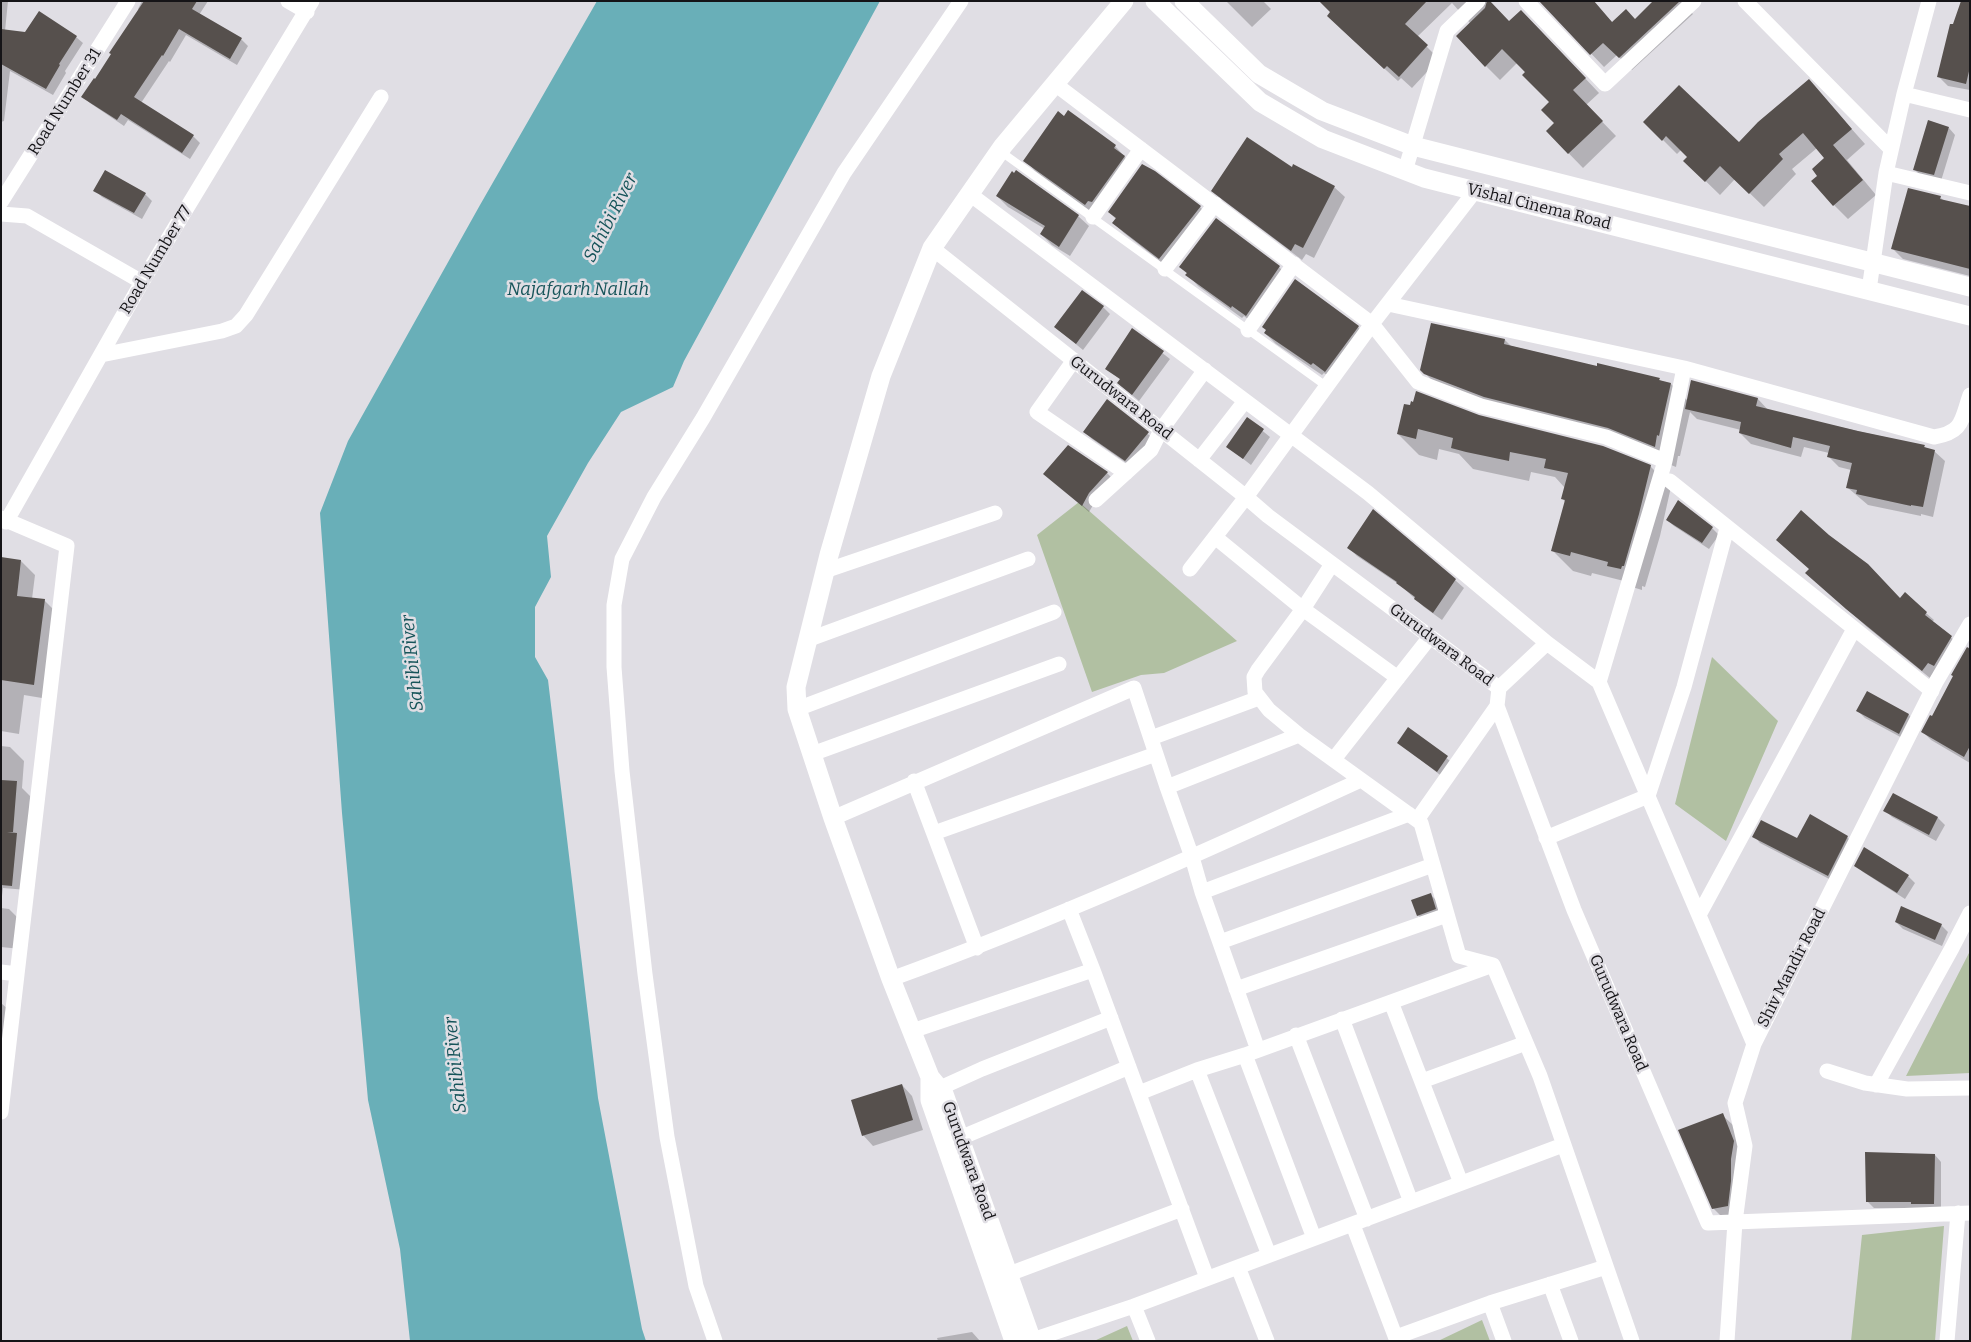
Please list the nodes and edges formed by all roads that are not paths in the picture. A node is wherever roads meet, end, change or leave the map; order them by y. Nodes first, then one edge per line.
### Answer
1 (128, 1) edge
2 (288, 1) edge
3 (961, 1) edge
4 (1124, 1) edge
5 (1156, 1) edge
6 (1184, 1) edge
7 (1478, 1) edge
8 (1526, 1) edge
9 (1694, 1) edge
10 (1745, 1) edge
11 (1929, 1) edge
12 (310, 7) edge
13 (1055, 84) junction
14 (1904, 94) junction
15 (381, 97) dead end
16 (1970, 110) edge
17 (1413, 146) junction
18 (1142, 149) junction
19 (1891, 149) junction
20 (1000, 151) junction
21 (1405, 171) junction
22 (1886, 173) junction
23 (1476, 191) junction
24 (1970, 193) edge
25 (971, 195) junction
26 (1, 202) edge
27 (1215, 204) junction
28 (1, 214) edge
29 (1092, 217) junction
30 (932, 248) junction
31 (1873, 263) junction
32 (1294, 264) junction
33 (1165, 269) junction
34 (142, 282) junction
35 (1970, 287) edge
36 (1869, 290) junction
37 (1388, 304) junction
38 (1970, 316) edge
39 (1372, 324) junction
40 (1248, 330) junction
41 (101, 355) junction
42 (1074, 360) junction
43 (1684, 368) junction
44 (1205, 370) junction
45 (1326, 386) junction
46 (1970, 396) edge
47 (1245, 401) junction
48 (1161, 430) junction
49 (1290, 435) junction
50 (1199, 460) junction
51 (1665, 461) junction
52 (1126, 473) junction
53 (1670, 481) dead end
54 (1246, 497) junction
55 (1096, 500) dead end
56 (995, 513) dead end
57 (3, 521) edge
58 (1727, 528) junction
59 (1215, 537) junction
60 (1028, 559) dead end
61 (1332, 564) junction
62 (1190, 568) dead end
63 (825, 571) junction
64 (1303, 609) junction
65 (1054, 612) dead end
66 (1970, 624) edge
67 (1854, 629) junction
68 (1430, 637) junction
69 (807, 640) junction
70 (1547, 643) junction
71 (1059, 664) dead end
72 (1398, 678) junction
73 (1599, 682) junction
74 (1500, 688) junction
75 (1932, 691) junction
76 (1259, 698) junction
77 (1497, 706) junction
78 (797, 709) junction
79 (1299, 735) junction
80 (1151, 738) junction
81 (812, 754) junction
82 (1156, 754) junction
83 (1334, 759) junction
84 (1361, 780) junction
85 (914, 781) junction
86 (1167, 787) junction
87 (1648, 796) junction
88 (1413, 817) junction
89 (833, 818) junction
90 (934, 833) junction
91 (1546, 838) junction
92 (1192, 857) junction
93 (1433, 864) junction
94 (1202, 892) junction
95 (1068, 909) junction
96 (1970, 913) edge
97 (1447, 915) junction
98 (1699, 915) junction
99 (1220, 942) junction
100 (977, 948) junction
101 (1493, 965) junction
102 (1093, 970) junction
103 (1, 972) edge
104 (18, 974) junction
105 (891, 979) junction
106 (1236, 989) junction
107 (1391, 1002) junction
108 (1111, 1018) junction
109 (1342, 1019) junction
110 (912, 1031) junction
111 (1296, 1035) junction
112 (1526, 1043) junction
113 (1754, 1044) junction
114 (1252, 1052) junction
115 (1129, 1067) junction
116 (1197, 1070) junction
117 (1827, 1071) dead end
118 (1422, 1081) junction
119 (935, 1083) junction
120 (1876, 1084) junction
121 (1970, 1088) edge
122 (1139, 1093) junction
123 (1, 1112) edge
124 (960, 1138) junction
125 (1563, 1145) junction
126 (1461, 1183) junction
127 (1411, 1202) junction
128 (1182, 1209) junction
129 (1964, 1213) edge
130 (1360, 1222) junction
131 (1735, 1222) junction
132 (1314, 1238) junction
133 (1269, 1255) junction
134 (1238, 1267) junction
135 (1606, 1267) junction
136 (1009, 1274) junction
137 (1208, 1278) junction
138 (1550, 1284) junction
139 (1490, 1303) junction
140 (1134, 1306) junction
141 (1397, 1339) edge
142 (1032, 1340) edge
143 (715, 1341) edge
144 (1014, 1341) edge
145 (1148, 1341) edge
146 (1267, 1341) edge
147 (1504, 1341) edge
148 (1571, 1341) edge
149 (1632, 1341) edge
150 (1727, 1341) edge
151 (1948, 1341) edge

1 - 26 street, Road Number 31
2 - 12 street
3 - 143 street
4 - 13 street
5 - 21 street, Vishal Cinema Road
6 - 17 street, Vishal Cinema Road
7 - 17 street
8 - 9 street
10 - 19 street
11 - 14 street
12 - 34 street, Road Number 77
13 - 18 street
13 - 20 street
14 - 16 street
14 - 19 street
15 - 41 street
17 - 21 street
17 - 31 street, Vishal Cinema Road
18 - 27 street
18 - 29 street
19 - 22 street
20 - 25 street
20 - 29 lane
21 - 23 street, Vishal Cinema Road
22 - 24 street
22 - 31 street
23 - 36 street, Vishal Cinema Road
23 - 37 street
25 - 30 street
25 - 44 street
27 - 32 street
27 - 33 street
28 - 34 street
29 - 33 lane
30 - 42 street, Gurudwara Road
30 - 63 street
31 - 35 street, Vishal Cinema Road
31 - 36 street
32 - 39 street
32 - 40 street
33 - 40 lane
34 - 41 street, Road Number 77
36 - 38 street, Vishal Cinema Road
37 - 39 street
37 - 43 street
39 - 45 street
39 - 51 street
40 - 45 lane
41 - 57 street, Road Number 77
42 - 48 street, Gurudwara Road
42 - 52 street
43 - 46 street
43 - 51 street
44 - 47 street
44 - 48 street
45 - 49 street
47 - 49 street
47 - 50 street
48 - 50 street, Gurudwara Road
48 - 52 street
49 - 54 street
49 - 70 street
50 - 54 street, Gurudwara Road
51 - 73 street
52 - 55 street
53 - 58 street
54 - 59 street
54 - 61 street, Gurudwara Road
56 - 63 street
57 - 104 street
58 - 67 street
58 - 87 street
59 - 62 street
59 - 64 street
60 - 69 street
61 - 64 street
61 - 68 street, Gurudwara Road
63 - 69 street
64 - 72 street
64 - 76 street
65 - 78 street
66 - 75 street, Shiv Mandir Road
67 - 75 street
67 - 98 street
68 - 72 street
68 - 74 street, Gurudwara Road
69 - 78 street
70 - 73 street
70 - 74 street
71 - 81 street
72 - 83 street
73 - 87 street
74 - 77 street, Gurudwara Road
75 - 113 street, Shiv Mandir Road
76 - 79 street
76 - 80 street
77 - 88 street
77 - 91 street, Gurudwara Road
78 - 81 street
79 - 83 street
79 - 86 street
80 - 82 street
80 - 85 street
81 - 89 street
82 - 86 street
82 - 90 street
83 - 84 street
84 - 88 street
84 - 92 street
85 - 89 street
85 - 90 street
86 - 92 street
87 - 91 street
87 - 98 street
88 - 93 street
88 - 94 street
89 - 105 street
90 - 100 street
91 - 131 street, Gurudwara Road
92 - 94 street
92 - 95 street
93 - 97 street
93 - 99 street
94 - 99 street
95 - 100 street
95 - 102 street
96 - 120 street
97 - 101 street
97 - 106 street
98 - 113 street
99 - 106 street
100 - 105 street
101 - 107 street
101 - 112 street
102 - 108 street
102 - 110 street
103 - 104 street
104 - 123 street
105 - 110 street
106 - 114 street
107 - 109 street
107 - 118 street
108 - 115 street
108 - 119 street
109 - 111 street
109 - 127 street
110 - 119 street
111 - 114 street
111 - 130 street
112 - 118 street
112 - 125 street
113 - 131 street, Shiv Mandir Road
114 - 116 street
114 - 132 street
115 - 122 street
115 - 124 street
116 - 122 street
116 - 133 street
117 - 120 street
118 - 126 street
119 - 124 street, Gurudwara Road
119 - 144 street, Gurudwara Road
120 - 121 street
122 - 128 street
124 - 136 street, Gurudwara Road
125 - 126 street
125 - 135 street
126 - 127 street
127 - 130 street
128 - 136 street
128 - 137 street
129 - 131 street
129 - 151 street
130 - 132 street
130 - 141 street
131 - 150 street, Shiv Mandir Road
132 - 133 street
133 - 134 street
134 - 137 street
134 - 146 street
135 - 138 street
135 - 149 street
136 - 142 street, Gurudwara Road
137 - 140 street
138 - 139 street
138 - 148 street
139 - 141 street
139 - 147 street
140 - 142 street
140 - 145 street

